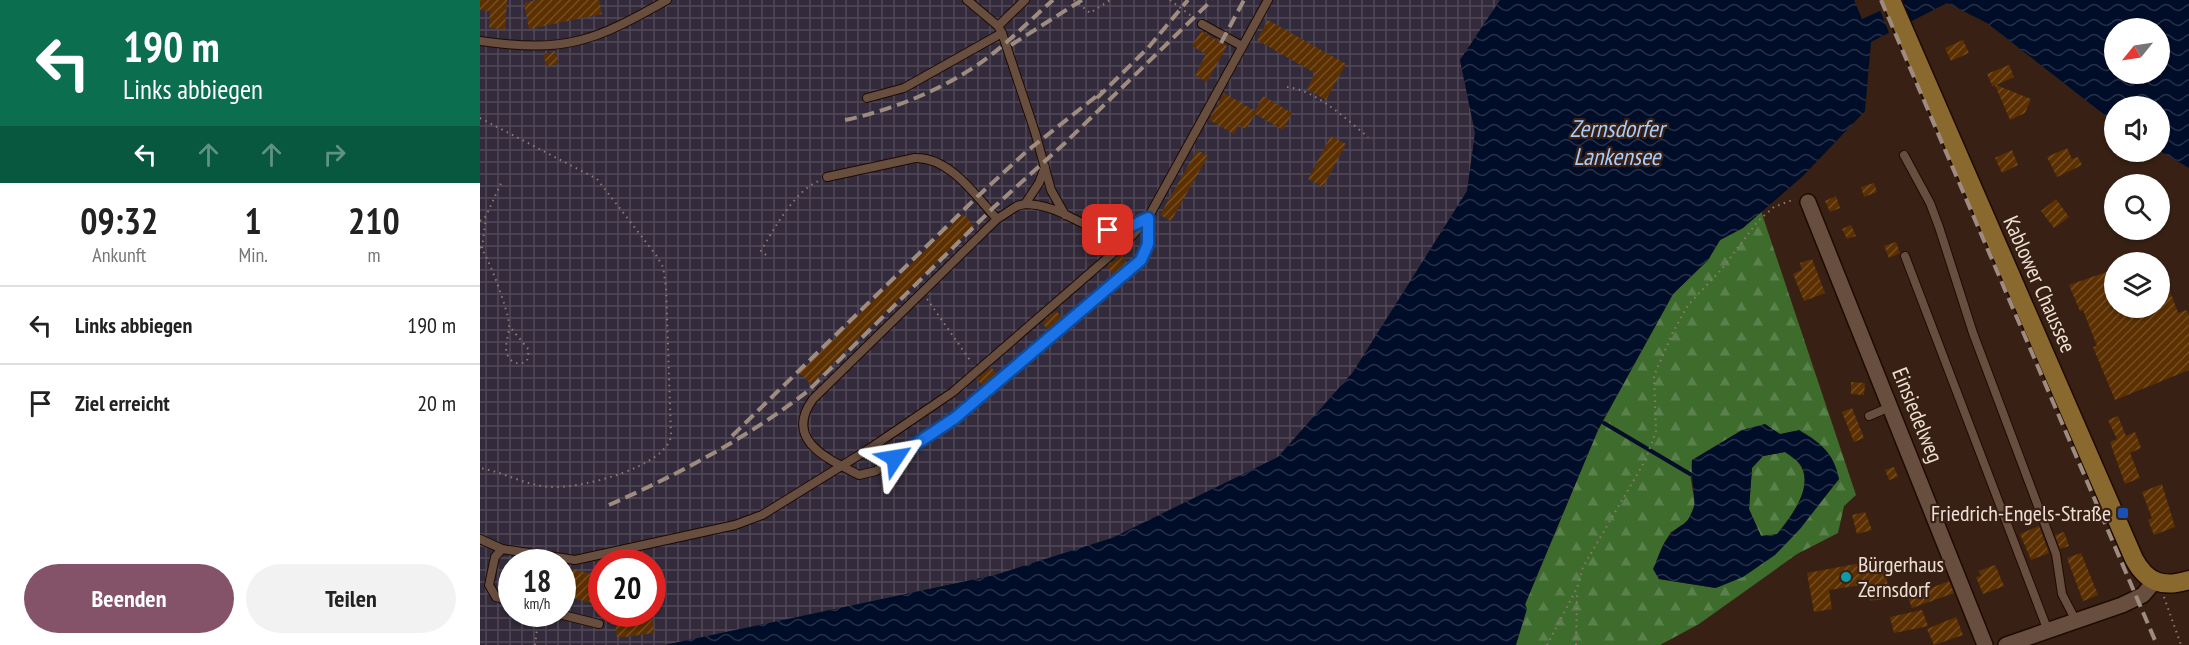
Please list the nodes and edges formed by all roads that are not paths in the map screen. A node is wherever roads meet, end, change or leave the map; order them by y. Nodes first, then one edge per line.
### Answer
1 (667, 0) edge
2 (967, 0) edge
3 (1025, 0) edge
4 (1268, 0) edge
5 (1892, 1) edge
6 (1202, 24) road end
7 (1000, 30) junction
8 (480, 41) edge
9 (1242, 46) junction
10 (867, 98) dead end
11 (1904, 154) dead end
12 (1045, 167) junction
13 (827, 177) road end
14 (1808, 202) road end
15 (1026, 204) junction
16 (1066, 216) junction
17 (1148, 218) junction
18 (997, 219) junction
19 (1905, 256) dead end
20 (1890, 407) junction
21 (1869, 416) dead end
22 (842, 466) junction
23 (480, 539) edge
24 (502, 549) edge
25 (498, 554) edge
26 (576, 560) edge
27 (2189, 580) edge
28 (2158, 583) junction
29 (498, 598) edge
30 (2076, 622) junction
31 (2048, 636) edge
32 (1985, 645) edge
33 (2006, 645) edge

1 - 8 lane
2 - 7 lane
3 - 7 lane
4 - 9 lane
5 - 28 street, Kablower Chaussee
6 - 9 lane
7 - 10 lane
7 - 12 lane
9 - 17 lane
11 - 30 lane
12 - 15 lane
12 - 16 lane
13 - 18 lane
14 - 20 street, Einsiedelweg
15 - 16 lane
15 - 18 lane
16 - 17 lane
17 - 22 lane
17 - 22 lane
18 - 22 lane
19 - 31 lane
20 - 21 lane
20 - 32 street, Einsiedelweg
22 - 26 lane
23 - 24 lane
25 - 29 lane
27 - 28 street
28 - 30 street
30 - 31 street
31 - 33 street

